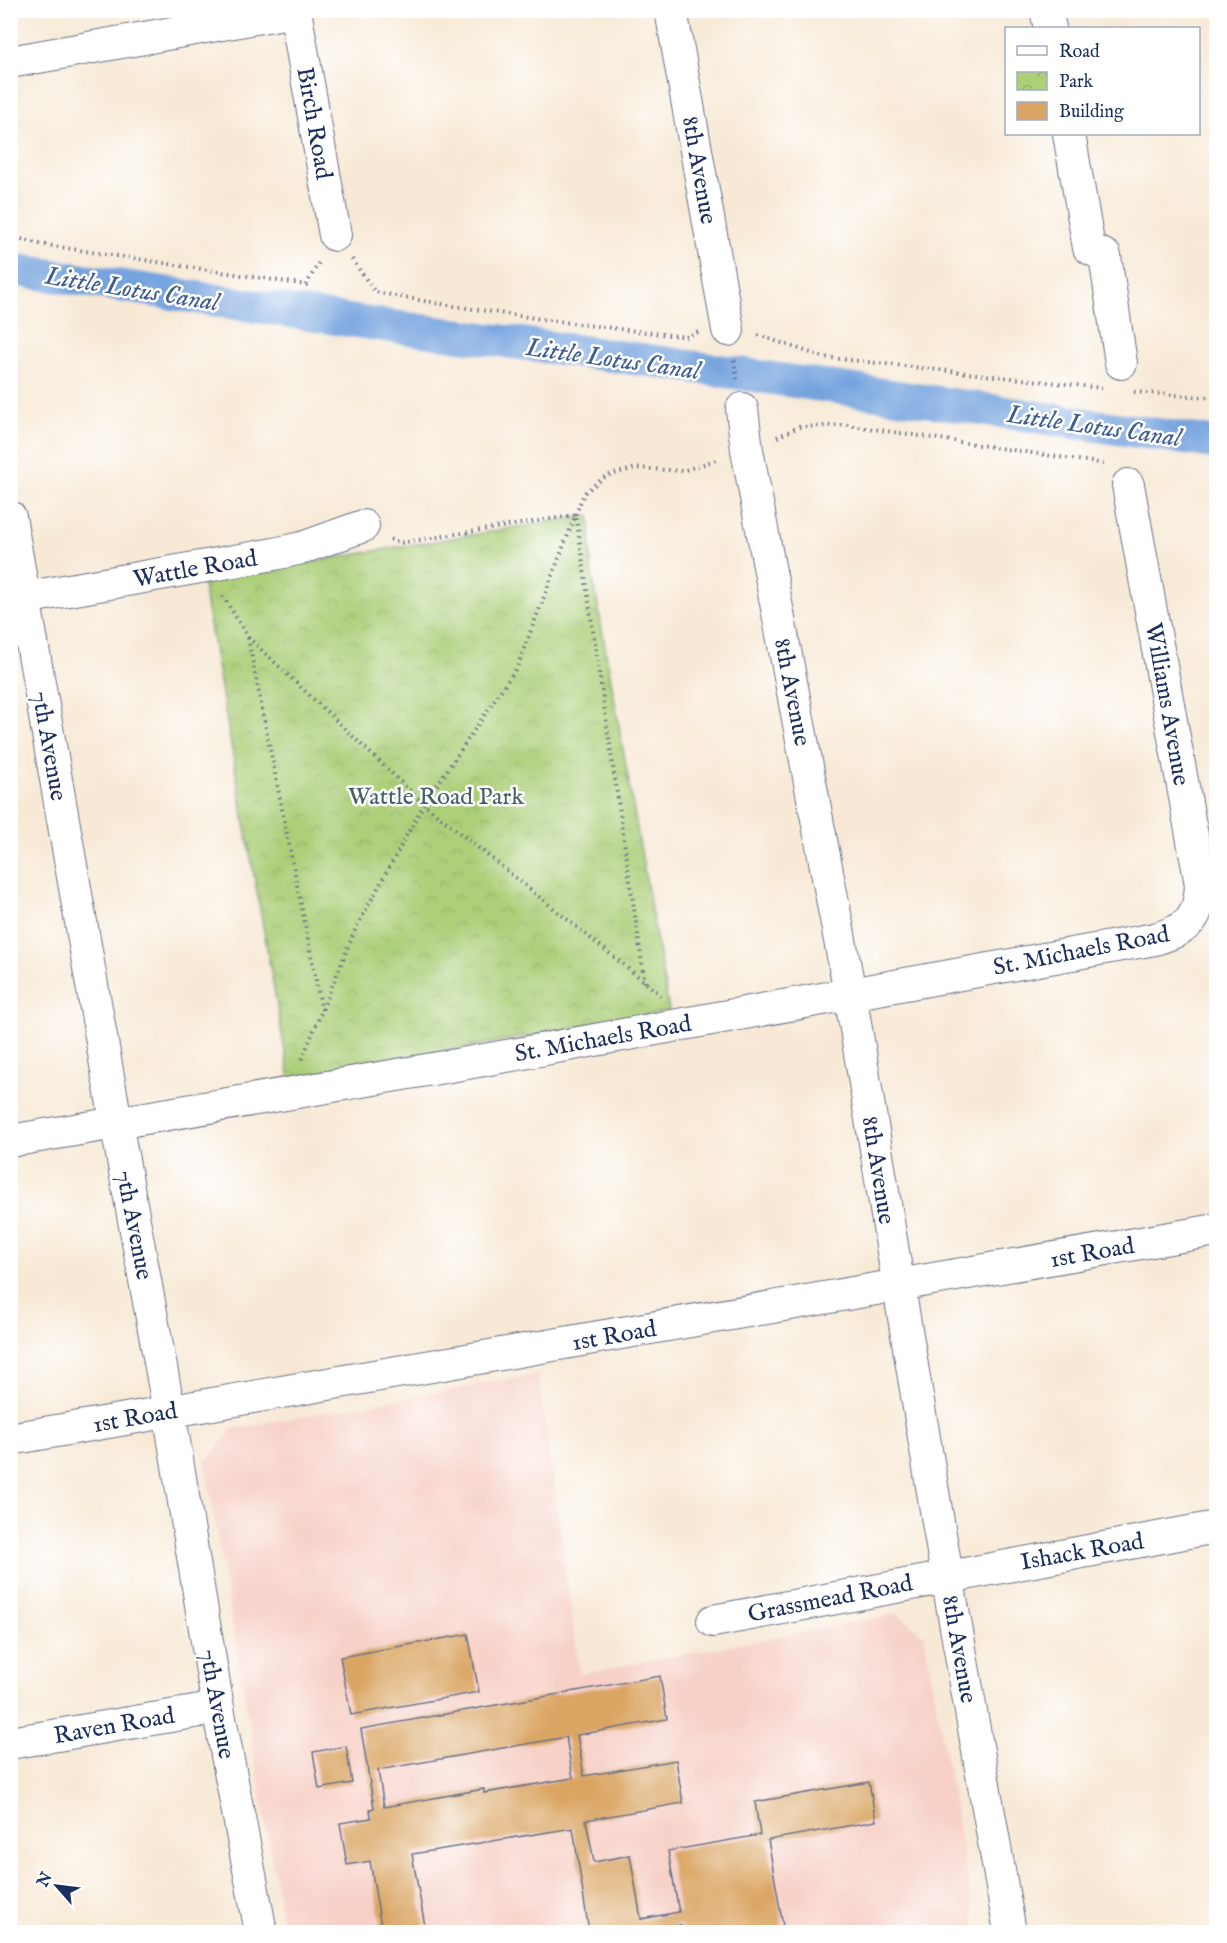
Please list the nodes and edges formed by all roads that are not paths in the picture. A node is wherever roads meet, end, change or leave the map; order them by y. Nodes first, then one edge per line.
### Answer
1 (671, 10) edge
2 (1046, 10) edge
3 (295, 11) edge
4 (1050, 27) edge
5 (10, 62) edge
6 (1069, 135) edge
7 (335, 235) road end
8 (728, 330) road end
9 (1120, 381) road end
10 (742, 409) road end
11 (1128, 485) road end
12 (10, 517) edge
13 (363, 526) road end
14 (24, 598) junction
15 (1191, 921) joint
16 (850, 993) junction
17 (116, 1122) junction
18 (10, 1141) edge
19 (1216, 1230) edge
20 (898, 1286) junction
21 (170, 1411) junction
22 (10, 1439) edge
23 (1216, 1527) edge
24 (947, 1576) junction
25 (713, 1621) dead end
26 (218, 1708) junction
27 (10, 1743) edge
28 (261, 1932) edge
29 (1010, 1932) edge

1 - 8 street, 8th Avenue
2 - 4 street
3 - 5 street
3 - 7 street, Birch Road
6 - 9 street
10 - 16 street, 8th Avenue
11 - 15 street, Williams Avenue
12 - 14 street, 7th Avenue
13 - 14 street, Wattle Road
14 - 17 street, 7th Avenue
15 - 16 street, St. Michaels Road
16 - 17 street, St. Michaels Road
16 - 20 street, 8th Avenue
17 - 18 street, St. Michaels Road
17 - 21 street, 7th Avenue
19 - 20 street, 1st Road
20 - 21 street, 1st Road
20 - 24 street, 8th Avenue
21 - 22 street, 1st Road
21 - 26 street, 7th Avenue
23 - 24 street, Ishack Road
24 - 25 street, Grassmead Road
24 - 29 street, 8th Avenue
26 - 27 street, Raven Road
26 - 28 street, 7th Avenue

